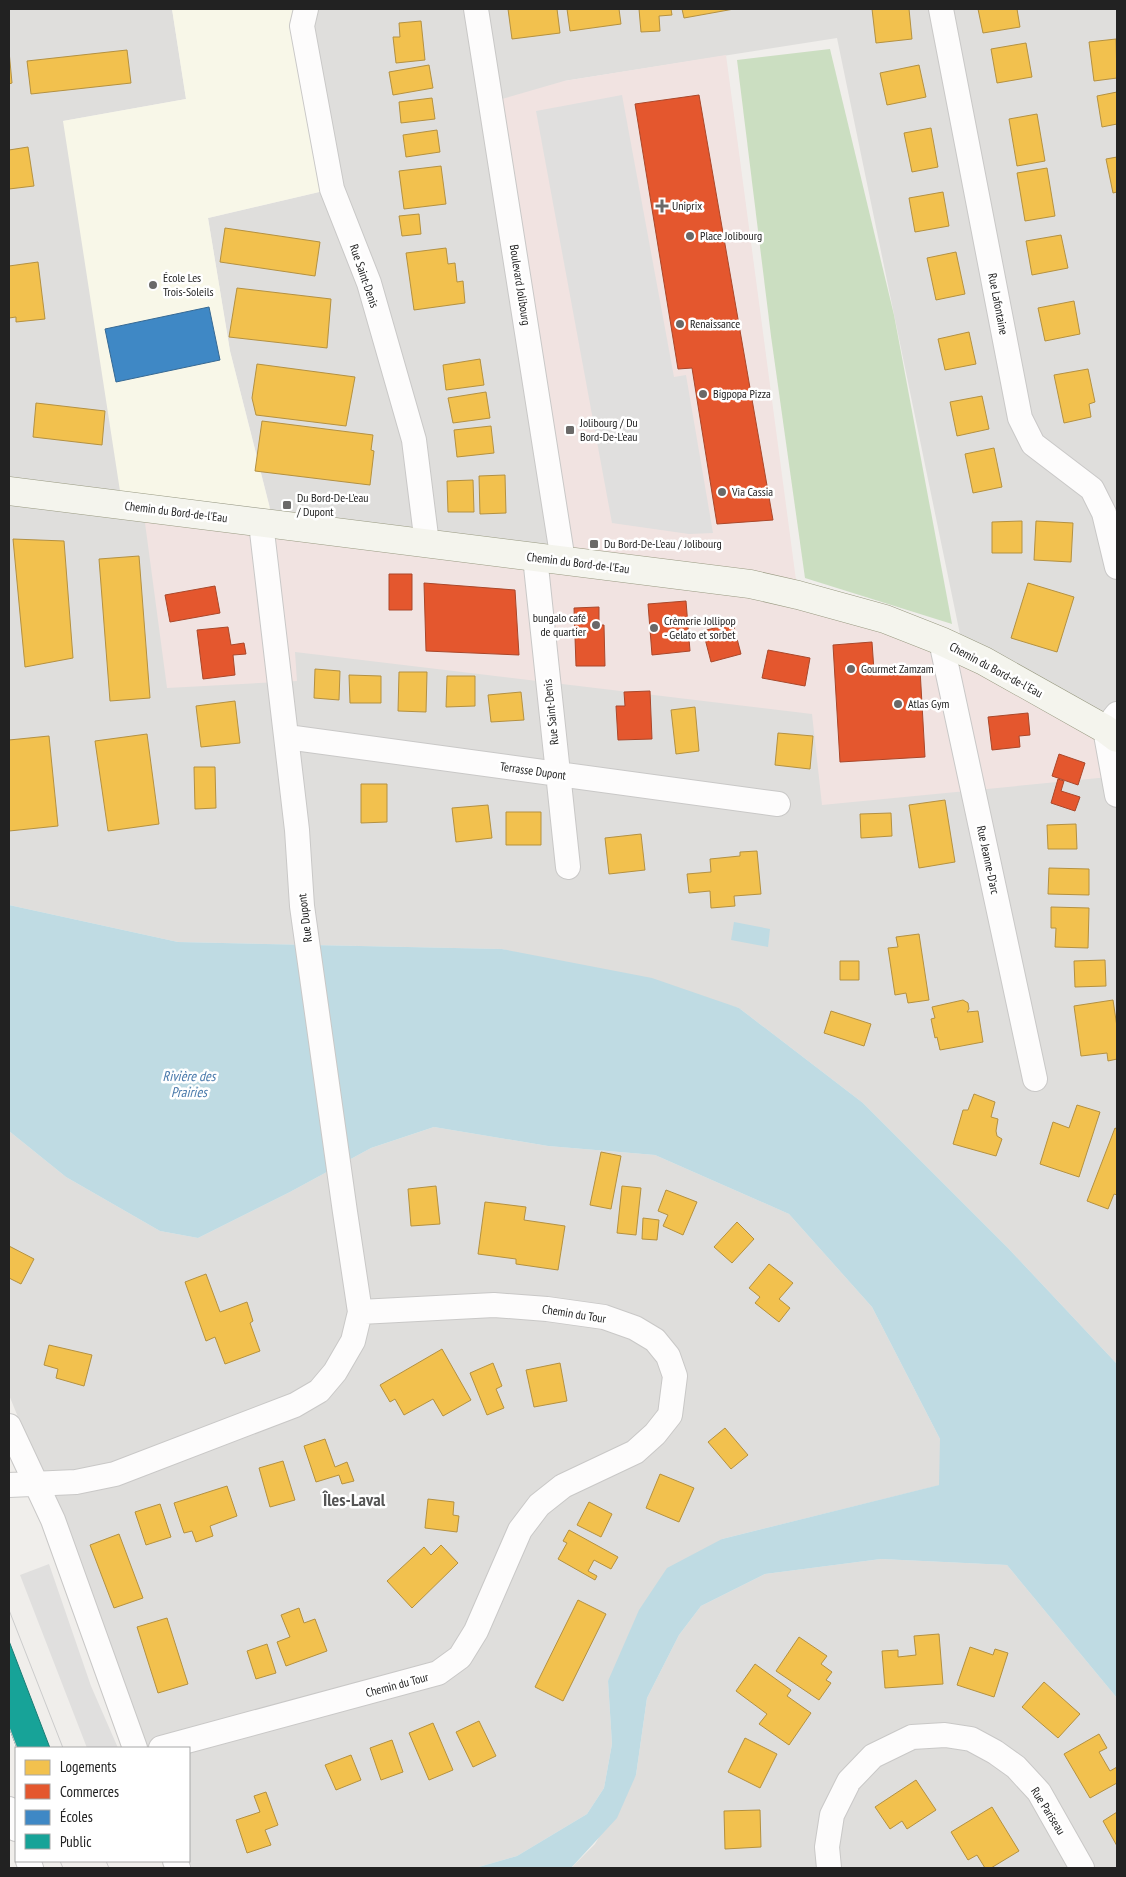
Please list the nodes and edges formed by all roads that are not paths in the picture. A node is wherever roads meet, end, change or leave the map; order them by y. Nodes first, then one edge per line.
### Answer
1 (306, 9) edge
2 (476, 9) edge
3 (941, 9) edge
4 (9, 491) edge
5 (262, 523) junction
6 (427, 544) junction
7 (535, 557) junction
8 (563, 561) junction
9 (1117, 567) edge
10 (941, 641) junction
11 (1113, 727) edge
12 (287, 737) junction
13 (558, 774) junction
14 (1117, 795) edge
15 (778, 804) dead end
16 (568, 866) dead end
17 (1035, 1079) dead end
18 (360, 1312) junction
19 (9, 1426) edge
20 (9, 1485) edge
21 (37, 1485) junction
22 (135, 1747) edge
23 (165, 1747) edge
24 (9, 1810) edge
25 (15, 1826) edge
26 (829, 1868) edge
27 (1082, 1868) edge

1 - 6 street, Rue Saint-Denis
2 - 8 street, Boulevard Jolibourg
3 - 9 street, Rue Lafontaine
4 - 5 street, Chemin du Bord-de-l'Eau
5 - 6 street, Chemin du Bord-de-l'Eau
5 - 12 street, Rue Dupont
6 - 7 street, Chemin du Bord-de-l'Eau
7 - 8 street, Chemin du Bord-de-l'Eau
7 - 13 street, Rue Saint-Denis
8 - 10 street, Chemin du Bord-de-l'Eau
10 - 11 street, Chemin du Bord-de-l'Eau
10 - 17 street, Rue Jeanne-D'arc
11 - 14 street
12 - 13 street, Terrasse Dupont
12 - 18 street, Rue Dupont
13 - 15 street, Terrasse Dupont
13 - 16 street, Rue Saint-Denis
18 - 21 street
18 - 23 street, Chemin du Tour
19 - 21 street
20 - 21 street
21 - 22 street
24 - 25 street
26 - 27 street, Rue Pariseau

